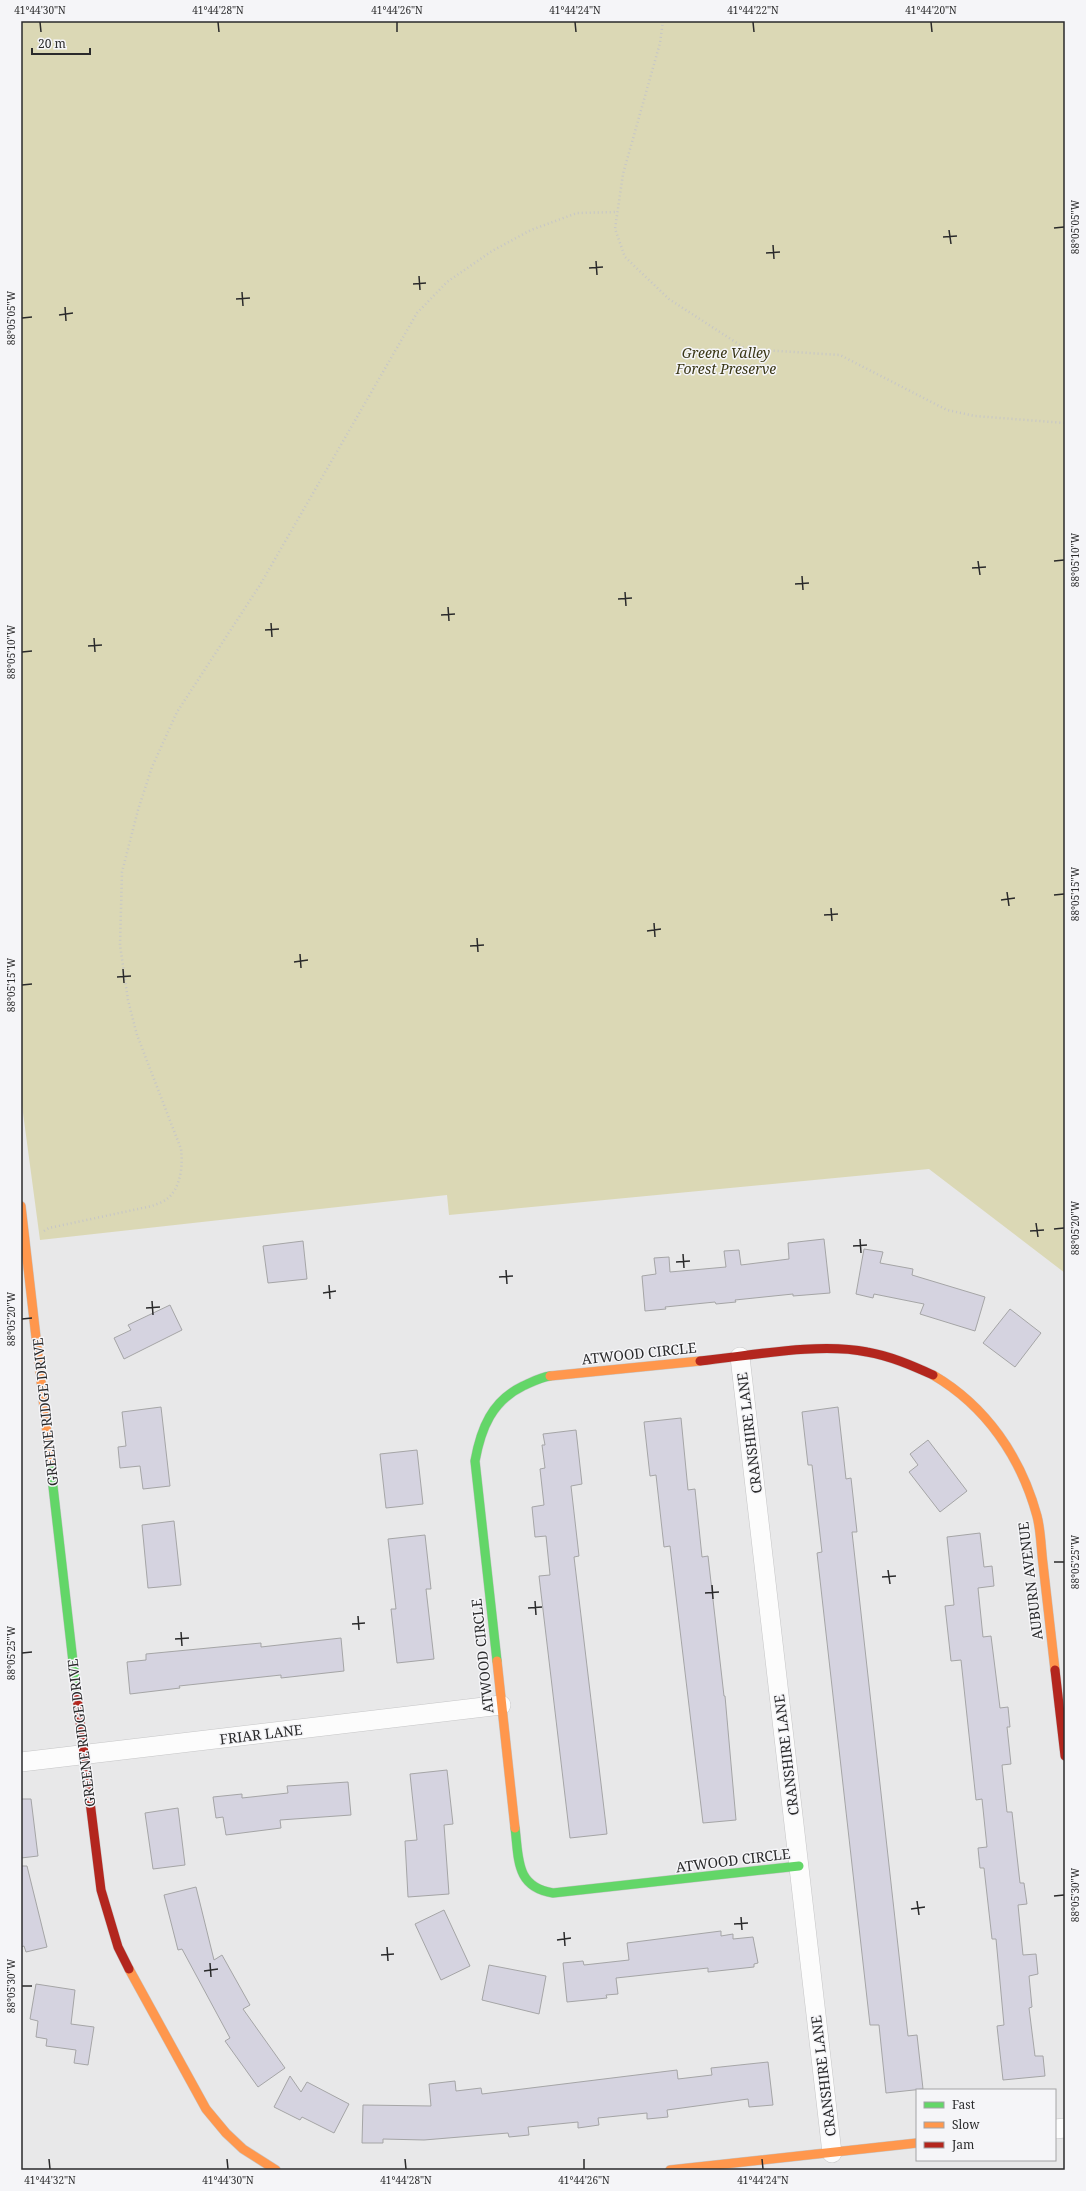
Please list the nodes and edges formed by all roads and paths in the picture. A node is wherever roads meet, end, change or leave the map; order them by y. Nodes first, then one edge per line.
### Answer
1 (663, 21) edge
2 (617, 212) junction
3 (1065, 423) edge
4 (21, 1206) edge
5 (23, 1242) edge
6 (740, 1357) junction
7 (501, 1706) junction
8 (84, 1755) junction
9 (1065, 1756) edge
10 (21, 1762) edge
11 (799, 1866) junction
12 (916, 2144) edge
13 (832, 2152) junction
14 (276, 2170) edge
15 (670, 2170) edge

1 - 2 path
2 - 3 path
2 - 5 path
4 - 5 street, GREENE RIDGE DRIVE
5 - 8 street, GREENE RIDGE DRIVE
6 - 7 street, ATWOOD CIRCLE
6 - 9 street, AUBURN AVENUE
6 - 11 street, CRANSHIRE LANE
7 - 8 street, FRIAR LANE
7 - 11 street, ATWOOD CIRCLE
8 - 10 street, FRIAR LANE
8 - 14 street, GREENE RIDGE DRIVE
11 - 13 street, CRANSHIRE LANE
12 - 13 street
13 - 15 street

